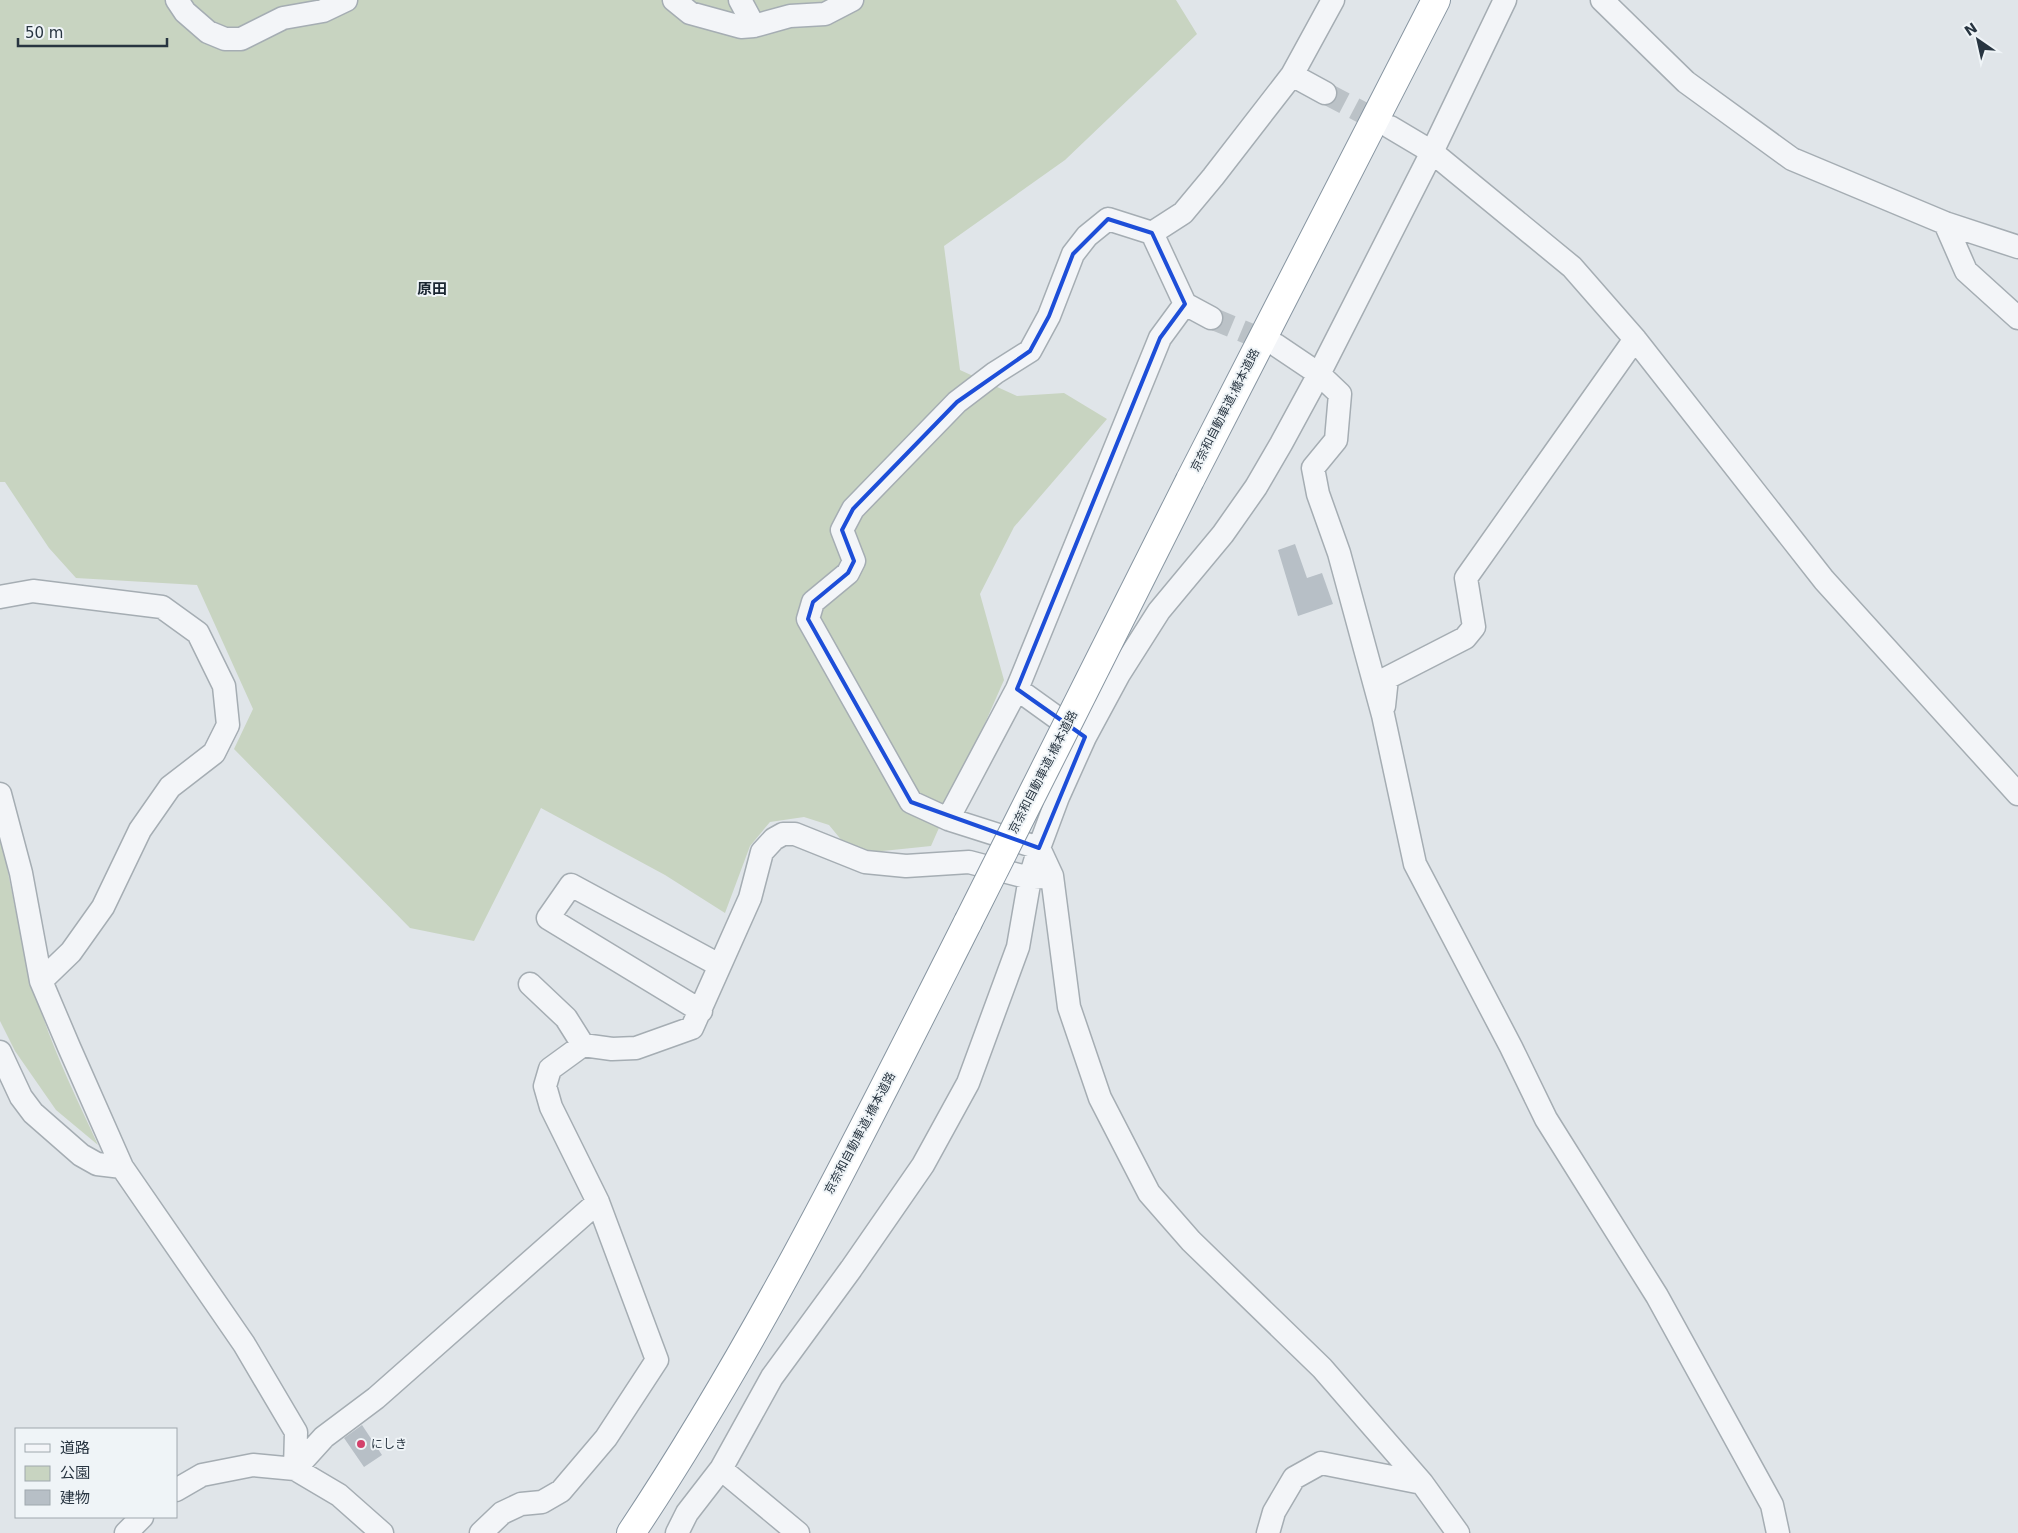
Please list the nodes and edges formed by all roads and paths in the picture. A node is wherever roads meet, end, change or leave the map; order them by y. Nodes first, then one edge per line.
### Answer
1 (177, 0) edge
2 (346, 0) edge
3 (674, 0) edge
4 (740, 0) edge
5 (852, 0) edge
6 (1333, 0) edge
7 (1436, 0) edge
8 (1505, 0) edge
9 (1602, 0) edge
10 (754, 26) junction
11 (1292, 75) junction
12 (1325, 93) tunnel mouth
13 (1390, 127) tunnel mouth
14 (1432, 152) junction
15 (1945, 223) junction
16 (1152, 233) junction
17 (2018, 247) edge
18 (1185, 304) junction
19 (1211, 318) tunnel mouth
20 (2018, 318) edge
21 (1635, 339) junction
22 (1276, 346) tunnel mouth
23 (1319, 374) junction
24 (0, 597) edge
25 (1017, 689) junction
26 (1383, 715) junction
27 (1085, 737) junction
28 (0, 794) edge
29 (2018, 794) edge
30 (948, 819) junction
31 (1040, 848) junction
32 (1041, 877) junction
33 (719, 965) junction
34 (41, 981) junction
35 (530, 984) dead end
36 (701, 1010) junction
37 (583, 1045) junction
38 (0, 1052) edge
39 (122, 1167) junction
40 (598, 1202) junction
41 (294, 1469) junction
42 (721, 1469) junction
43 (1422, 1483) junction
44 (178, 1489) edge
45 (141, 1518) edge
46 (126, 1533) edge
47 (382, 1533) edge
48 (481, 1533) edge
49 (631, 1533) edge
50 (678, 1533) edge
51 (798, 1533) edge
52 (1268, 1533) edge
53 (1458, 1533) edge
54 (1778, 1533) edge

1 - 2 street
3 - 10 street
4 - 10 street
5 - 10 street
6 - 11 street
7 - 49 highway, 京奈和自動車道;橋本道路, bridge
8 - 14 street
9 - 15 street
11 - 12 street
11 - 16 street
13 - 14 street
14 - 21 street
14 - 23 street
15 - 17 street
15 - 20 street
16 - 18 street
16 - 30 street
18 - 19 street
18 - 25 street
21 - 26 street
21 - 29 street
22 - 23 street
23 - 26 street
23 - 27 street
24 - 34 street
25 - 27 street
25 - 30 street
26 - 54 street
27 - 31 street
28 - 34 street
30 - 31 street
31 - 32 street
32 - 33 street
32 - 42 street
32 - 43 street
33 - 36 street
33 - 36 street
34 - 39 street
35 - 37 street
36 - 37 street
37 - 40 street
38 - 39 street
39 - 41 street
40 - 41 street
40 - 48 street
41 - 44 street
41 - 47 street
42 - 50 street
42 - 51 street
43 - 52 street
43 - 53 street
45 - 46 street

